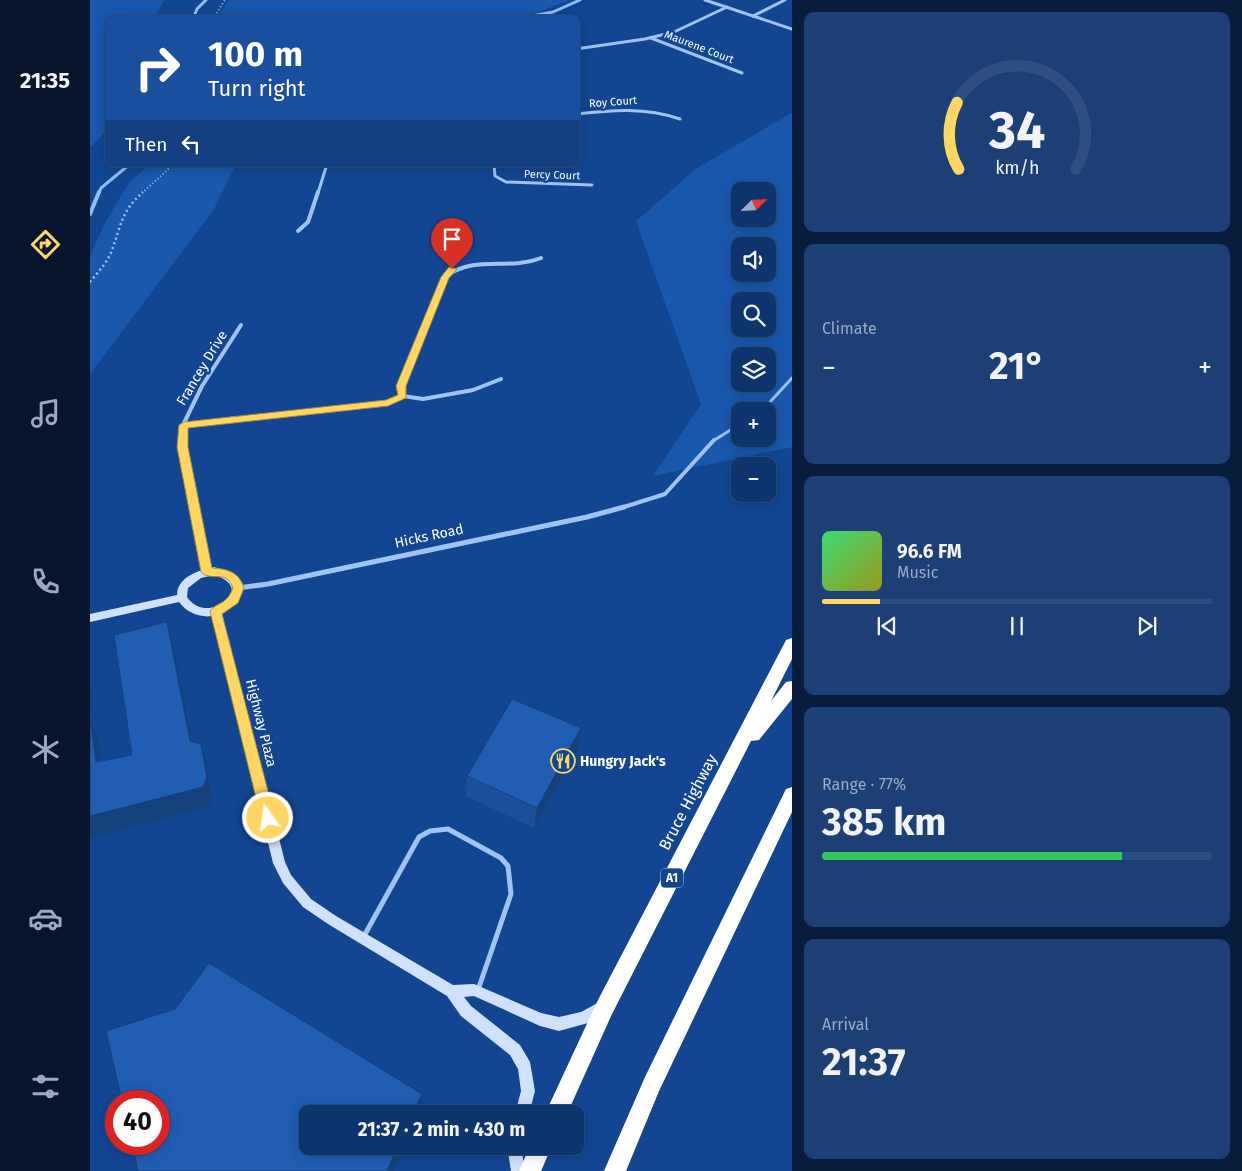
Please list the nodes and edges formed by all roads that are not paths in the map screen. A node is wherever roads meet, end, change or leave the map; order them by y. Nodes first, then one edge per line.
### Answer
1 (705, 0) edge
2 (785, 0) edge
3 (727, 7) junction
4 (754, 16) junction
5 (792, 29) edge
6 (650, 38) junction
7 (580, 48) edge
8 (742, 73) dead end
9 (580, 114) edge
10 (680, 119) dead end
11 (325, 167) edge
12 (494, 167) edge
13 (499, 180) junction
14 (492, 183) dead end
15 (592, 185) dead end
16 (298, 231) dead end
17 (541, 258) dead end
18 (241, 325) dead end
19 (792, 378) edge
20 (501, 379) dead end
21 (403, 396) junction
22 (770, 402) edge
23 (184, 425) junction
24 (731, 429) edge
25 (624, 507) joint
26 (207, 572) junction
27 (238, 588) junction
28 (182, 598) junction
29 (216, 611) junction
30 (90, 618) edge
31 (792, 644) edge
32 (792, 687) edge
33 (735, 757) junction
34 (792, 794) edge
35 (792, 808) edge
36 (756, 872) junction
37 (362, 938) junction
38 (452, 991) junction
39 (477, 991) junction
40 (605, 1006) junction
41 (524, 1105) edge
42 (560, 1105) edge
43 (515, 1155) edge
44 (537, 1155) edge
45 (518, 1171) edge
46 (530, 1171) edge
47 (615, 1171) edge

1 - 3 street
2 - 4 street
3 - 4 street
3 - 6 street
4 - 5 street
6 - 7 street
6 - 8 street, Maurene Court
9 - 10 street, Roy Court
11 - 16 street
12 - 13 street
13 - 14 street
13 - 15 street, Percy Court
17 - 21 street
18 - 23 street, Francey Drive
19 - 22 lane
20 - 21 street
21 - 23 street
23 - 26 street, Francey Drive
24 - 25 lane
25 - 27 street, Hicks Road
26 - 27 street
26 - 28 street
27 - 29 street
28 - 29 street
28 - 30 street
29 - 37 street, Highway Plaza
31 - 33 highway, Bruce Highway / A1
32 - 33 highway
33 - 40 highway, Bruce Highway / A1
34 - 36 highway
35 - 36 street
36 - 47 highway
37 - 38 street, Highway Plaza
37 - 39 lane
38 - 39 street
38 - 41 street, Highway Plaza
39 - 40 street
40 - 42 highway, Bruce Highway / A1
43 - 45 street
44 - 46 highway

